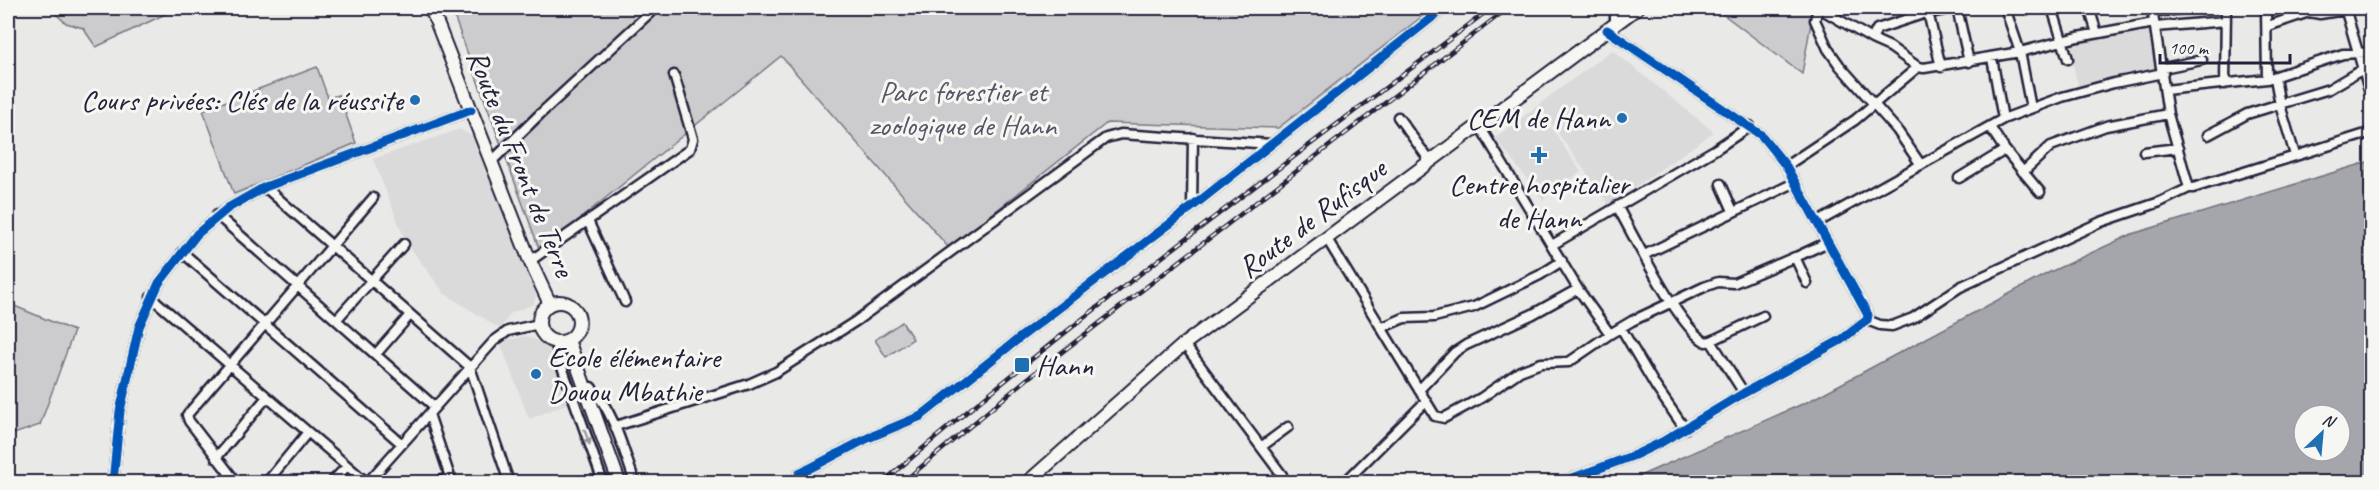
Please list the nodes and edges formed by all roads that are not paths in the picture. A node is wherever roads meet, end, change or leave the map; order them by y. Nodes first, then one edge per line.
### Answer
1 (431, 8) edge
2 (655, 8) edge
3 (1444, 8) edge
4 (1616, 8) edge
5 (1637, 8) edge
6 (1818, 8) edge
7 (1957, 8) edge
8 (2005, 8) edge
9 (2052, 8) edge
10 (2089, 8) edge
11 (2193, 8) edge
12 (2226, 8) edge
13 (2266, 8) edge
14 (2357, 8) edge
15 (2345, 9) edge
16 (1927, 10) edge
17 (2152, 10) edge
18 (2308, 10) edge
19 (2226, 21) junction
20 (2155, 25) junction
21 (2268, 26) junction
22 (1611, 27) junction
23 (2097, 33) junction
24 (1872, 39) junction
25 (2063, 41) junction
26 (2020, 52) junction
27 (2356, 52) junction
28 (2372, 52) edge
29 (1992, 58) junction
30 (2068, 59) dead end
31 (2202, 60) dead end
32 (1969, 62) junction
33 (1917, 67) junction
34 (1941, 67) junction
35 (2363, 69) junction
36 (2163, 71) junction
37 (674, 75) dead end
38 (2271, 79) junction
39 (2226, 84) junction
40 (2165, 90) junction
41 (2372, 100) edge
42 (1876, 105) junction
43 (2280, 105) junction
44 (2031, 108) junction
45 (471, 110) junction
46 (2168, 114) junction
47 (1398, 117) dead end
48 (2003, 119) junction
49 (1479, 125) junction
50 (1750, 126) junction
51 (1990, 127) junction
52 (2372, 132) edge
53 (2208, 135) dead end
54 (1193, 138) junction
55 (1272, 144) junction
56 (2178, 148) junction
57 (2005, 150) junction
58 (2144, 152) dead end
59 (2295, 155) junction
60 (491, 162) junction
61 (1430, 162) junction
62 (1921, 165) junction
63 (1786, 166) junction
64 (2023, 172) junction
65 (1959, 178) dead end
66 (1794, 183) junction
67 (1721, 184) dead end
68 (265, 187) junction
69 (2189, 188) junction
70 (2040, 192) dead end
71 (373, 198) dead end
72 (1617, 206) junction
73 (1192, 207) junction
74 (1733, 211) junction
75 (217, 215) junction
76 (588, 222) junction
77 (1818, 222) junction
78 (1327, 239) junction
79 (1828, 242) junction
80 (404, 244) dead end
81 (1552, 245) junction
82 (332, 246) junction
83 (182, 252) junction
84 (1644, 255) junction
85 (1796, 257) junction
86 (530, 261) junction
87 (1562, 261) junction
88 (371, 280) junction
89 (1807, 284) dead end
90 (299, 285) junction
91 (1578, 288) junction
92 (151, 297) junction
93 (626, 302) dead end
94 (550, 304) junction
95 (1672, 304) junction
96 (410, 315) junction
97 (1763, 316) dead end
98 (337, 319) junction
99 (1867, 320) junction
100 (265, 324) junction
101 (539, 324) junction
102 (1381, 328) junction
103 (1621, 328) junction
104 (1610, 334) junction
105 (561, 340) junction
106 (1711, 341) junction
107 (1184, 344) junction
108 (376, 354) junction
109 (574, 360) junction
110 (561, 364) junction
111 (230, 365) junction
112 (470, 367) junction
113 (584, 388) junction
114 (1419, 390) junction
115 (1744, 393) junction
116 (267, 397) junction
117 (1426, 401) junction
118 (435, 407) junction
119 (429, 414) junction
120 (616, 426) junction
121 (1288, 427) dead end
122 (1685, 429) junction
123 (308, 432) junction
124 (402, 444) junction
125 (1261, 447) junction
126 (216, 458) junction
127 (347, 466) junction
128 (799, 474) dead end
129 (1282, 475) dead end
130 (113, 483) edge
131 (236, 483) edge
132 (267, 483) edge
133 (332, 483) edge
134 (367, 483) edge
135 (438, 483) edge
136 (509, 483) edge
137 (603, 483) edge
138 (619, 483) edge
139 (635, 483) edge
140 (1028, 483) edge
141 (1345, 483) edge
142 (1562, 483) edge

1 - 45 main road, Route du Front de Terre
2 - 60 street
3 - 55 street
4 - 22 street
5 - 22 main road, Route de Rufisque
6 - 24 street
6 - 42 street
7 - 16 street
7 - 32 street
8 - 26 street
9 - 25 street
10 - 23 street
11 - 17 street
12 - 19 street
13 - 21 street
14 - 15 street
15 - 18 street
15 - 27 street
16 - 24 street
16 - 34 street
17 - 20 street
18 - 21 street
19 - 20 street
19 - 39 street
20 - 23 street
20 - 36 street
21 - 38 street
22 - 49 main road, Route de Rufisque
22 - 50 street
23 - 25 street
24 - 33 street
25 - 26 street
25 - 30 street
26 - 29 street
26 - 44 street
27 - 28 street
27 - 35 street
27 - 38 street
29 - 32 street
29 - 48 street
31 - 36 street
32 - 34 street
33 - 34 street
33 - 42 street
35 - 41 street
35 - 43 street
36 - 40 street
36 - 44 street
37 - 76 street
38 - 39 street
38 - 43 street
39 - 40 street
40 - 46 street
42 - 62 street
42 - 63 street
43 - 53 street
43 - 59 street
44 - 48 street
45 - 60 main road, Route du Front de Terre
45 - 68 street
46 - 56 street
46 - 64 street
47 - 61 street
48 - 51 street
49 - 61 main road, Route de Rufisque
49 - 81 street
50 - 63 street
50 - 72 street
51 - 57 street
51 - 62 street
52 - 59 street
54 - 55 street
54 - 73 street
54 - 120 street
55 - 73 street
56 - 58 street
56 - 69 street
57 - 64 street
57 - 65 street
59 - 69 street
60 - 86 main road, Route du Front de Terre
61 - 78 main road, Route de Rufisque
62 - 77 street
63 - 66 street
64 - 70 street
66 - 74 street
66 - 77 street
67 - 74 street
68 - 75 street
68 - 82 street
69 - 99 street
71 - 82 street
72 - 81 street
72 - 84 street
73 - 128 street
74 - 84 street
75 - 83 street
75 - 90 street
76 - 86 street
76 - 93 street
77 - 79 street
78 - 102 street
78 - 107 main road, Route de Rufisque
79 - 85 street
79 - 99 street
80 - 88 street
81 - 87 street
82 - 88 street
82 - 90 street
83 - 92 street
83 - 100 street
84 - 95 street
85 - 89 street
85 - 95 street
86 - 94 main road, Route du Front de Terre
87 - 91 street
87 - 102 street
88 - 96 street
88 - 98 street
90 - 98 street
90 - 100 street
91 - 104 street
91 - 114 street
92 - 111 street
92 - 130 street
94 - 101 main road, Route du Front de Terre
94 - 105 main road, Route du Front de Terre
95 - 103 street
95 - 106 street
96 - 108 street
96 - 112 street
97 - 106 street
98 - 108 street
99 - 115 street
100 - 111 street
100 - 124 street
101 - 105 main road, Route du Front de Terre
101 - 112 street
102 - 114 street
103 - 104 street
103 - 122 street
104 - 117 street
105 - 109 main road, Route du Front de Terre
105 - 110 street
106 - 115 street
107 - 125 street
107 - 140 main road, Route de Rufisque
108 - 118 street
109 - 110 street
109 - 113 main road, Route du Front de Terre
110 -> 137 street
111 - 116 street
111 - 126 street
112 - 118 street
112 - 136 street
113 - 120 street
113 - 138 main road, Route du Front de Terre
114 - 117 street
115 - 122 street
116 - 123 street
116 - 126 street
117 - 141 street
118 - 119 street
119 - 124 street
119 - 135 street
120 - 139 street
121 - 125 street
122 - 142 street
123 - 127 street
123 - 132 street
124 - 134 street
125 - 129 street
126 - 131 street
127 - 133 street
127 - 134 street

